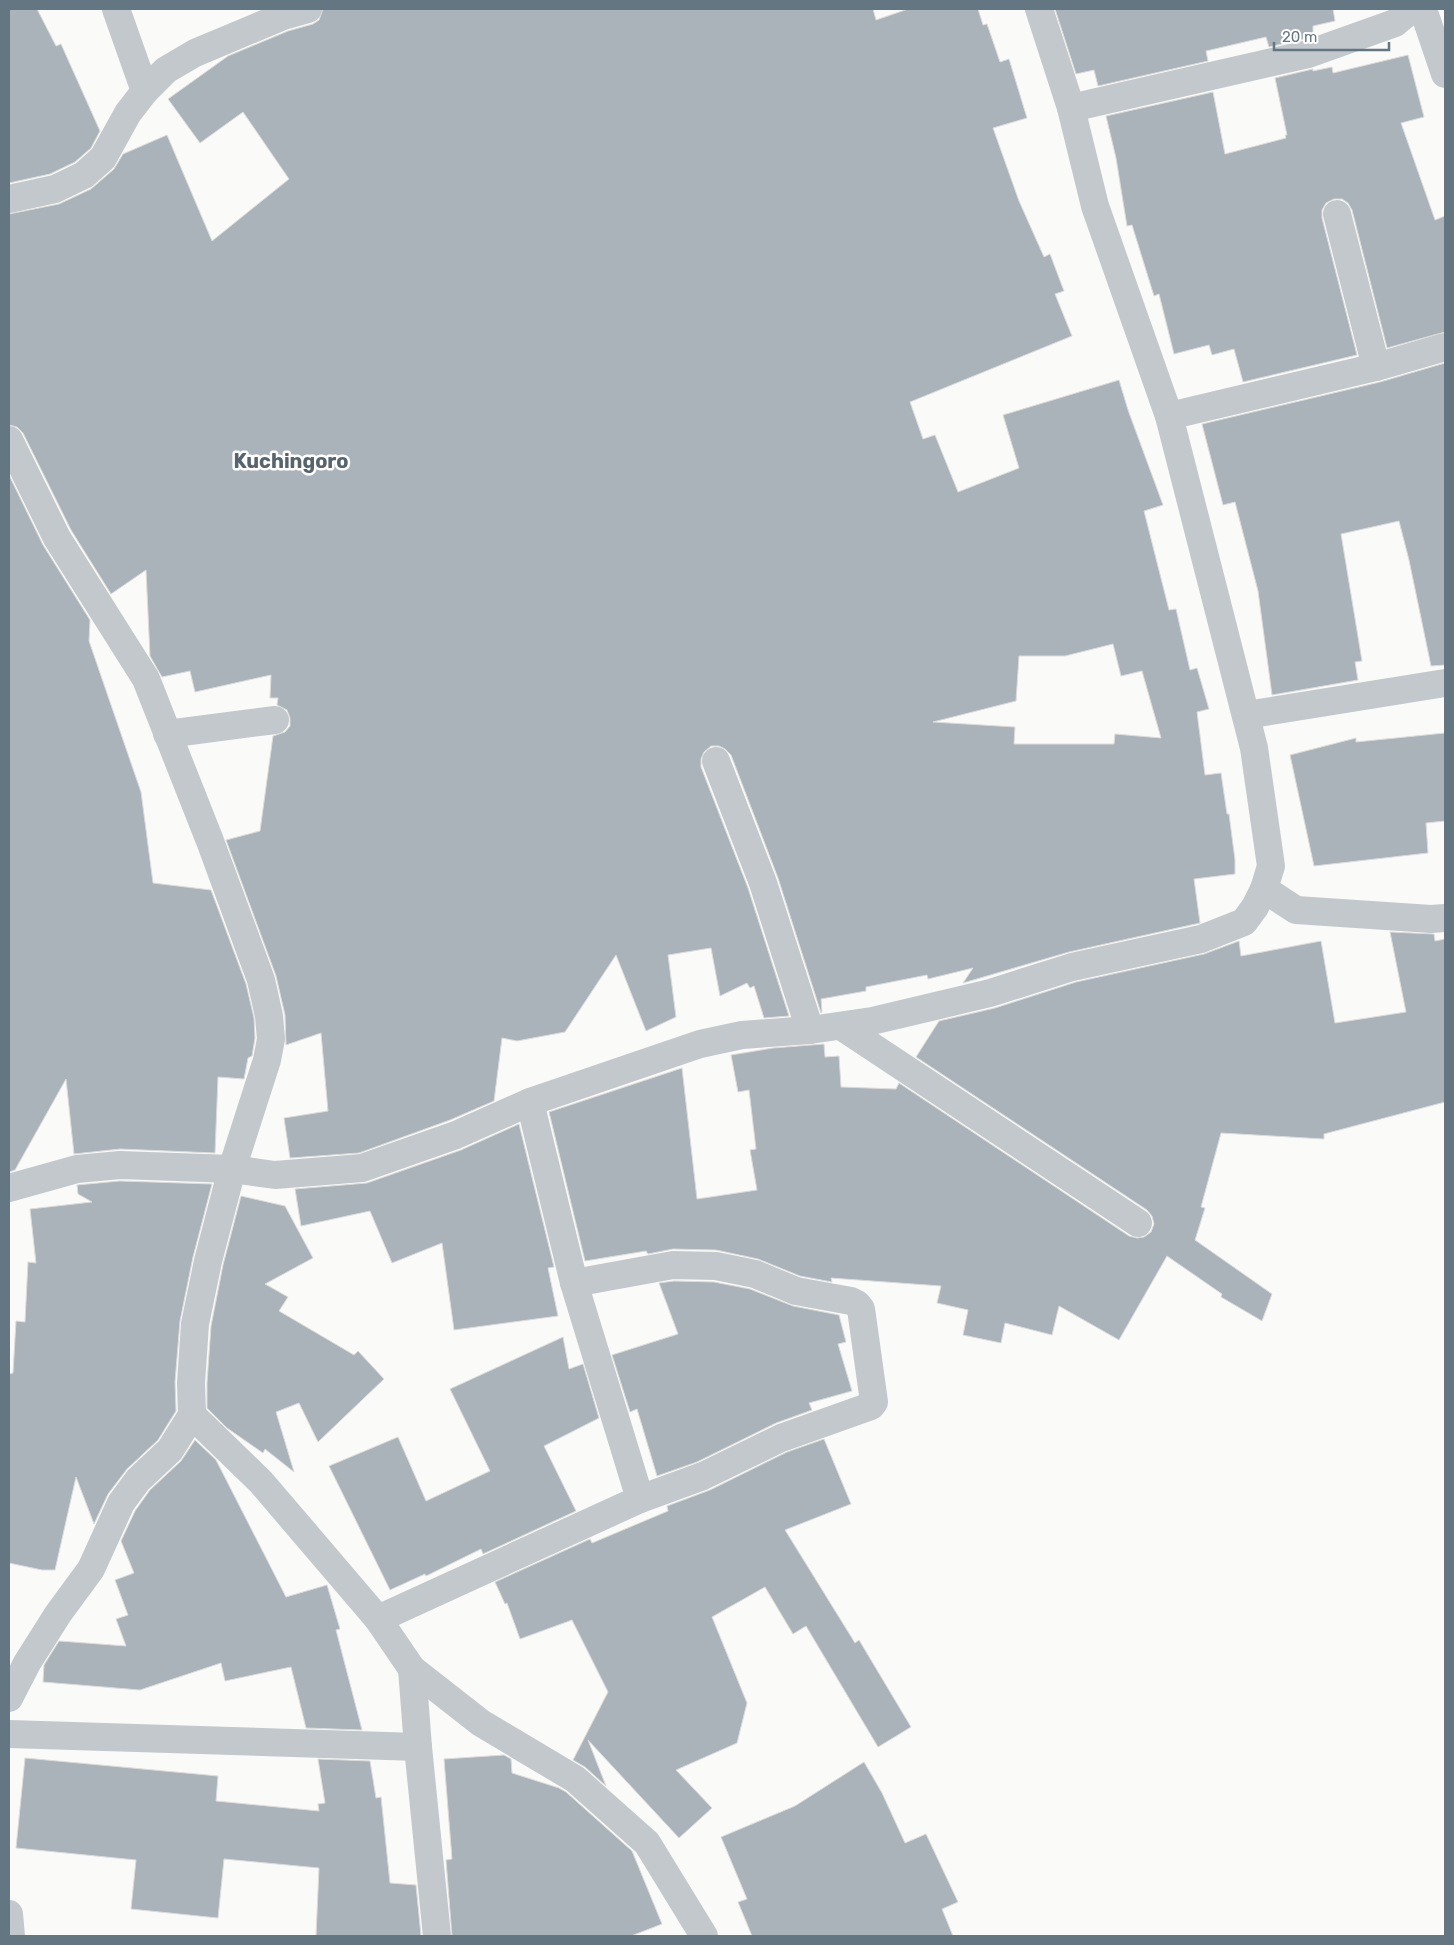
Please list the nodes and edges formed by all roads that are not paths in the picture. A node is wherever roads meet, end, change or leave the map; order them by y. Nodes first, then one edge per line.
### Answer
1 (116, 9) edge
2 (308, 9) edge
3 (1039, 9) edge
4 (1412, 9) edge
5 (1423, 9) edge
6 (1445, 74) edge
7 (145, 91) junction
8 (1071, 108) junction
9 (9, 199) edge
10 (1337, 214) dead end
11 (1445, 347) edge
12 (1376, 367) junction
13 (1169, 416) junction
14 (9, 440) edge
15 (1445, 683) edge
16 (1246, 715) junction
17 (275, 720) dead end
18 (167, 734) junction
19 (716, 761) dead end
20 (1264, 889) junction
21 (1445, 918) edge
22 (841, 1026) junction
23 (810, 1030) junction
24 (530, 1102) junction
25 (232, 1169) junction
26 (9, 1188) edge
27 (1138, 1223) dead end
28 (574, 1283) junction
29 (192, 1415) junction
30 (640, 1499) junction
31 (378, 1619) junction
32 (412, 1669) junction
33 (9, 1698) edge
34 (9, 1734) edge
35 (418, 1746) junction
36 (9, 1914) edge
37 (11, 1936) edge
38 (437, 1936) edge
39 (704, 1936) edge

1 - 7 street
2 - 7 street
3 - 8 street
4 - 8 street
5 - 6 street
7 - 9 street
8 - 13 street
10 - 12 street
11 - 12 street
12 - 13 street
13 - 16 street
14 - 18 street
15 - 16 street
16 - 20 street
17 - 18 street
18 - 25 street
19 - 23 street
20 - 21 street
20 - 22 street
22 - 23 street
22 - 27 street
23 - 24 street
24 - 25 street
24 - 28 street
25 - 26 street
25 - 29 street
28 - 30 street
28 - 30 street
29 - 31 street
29 - 33 street
30 - 31 street
31 - 32 street
32 - 35 street
32 - 39 street
34 - 35 street
35 - 38 street
36 - 37 street

